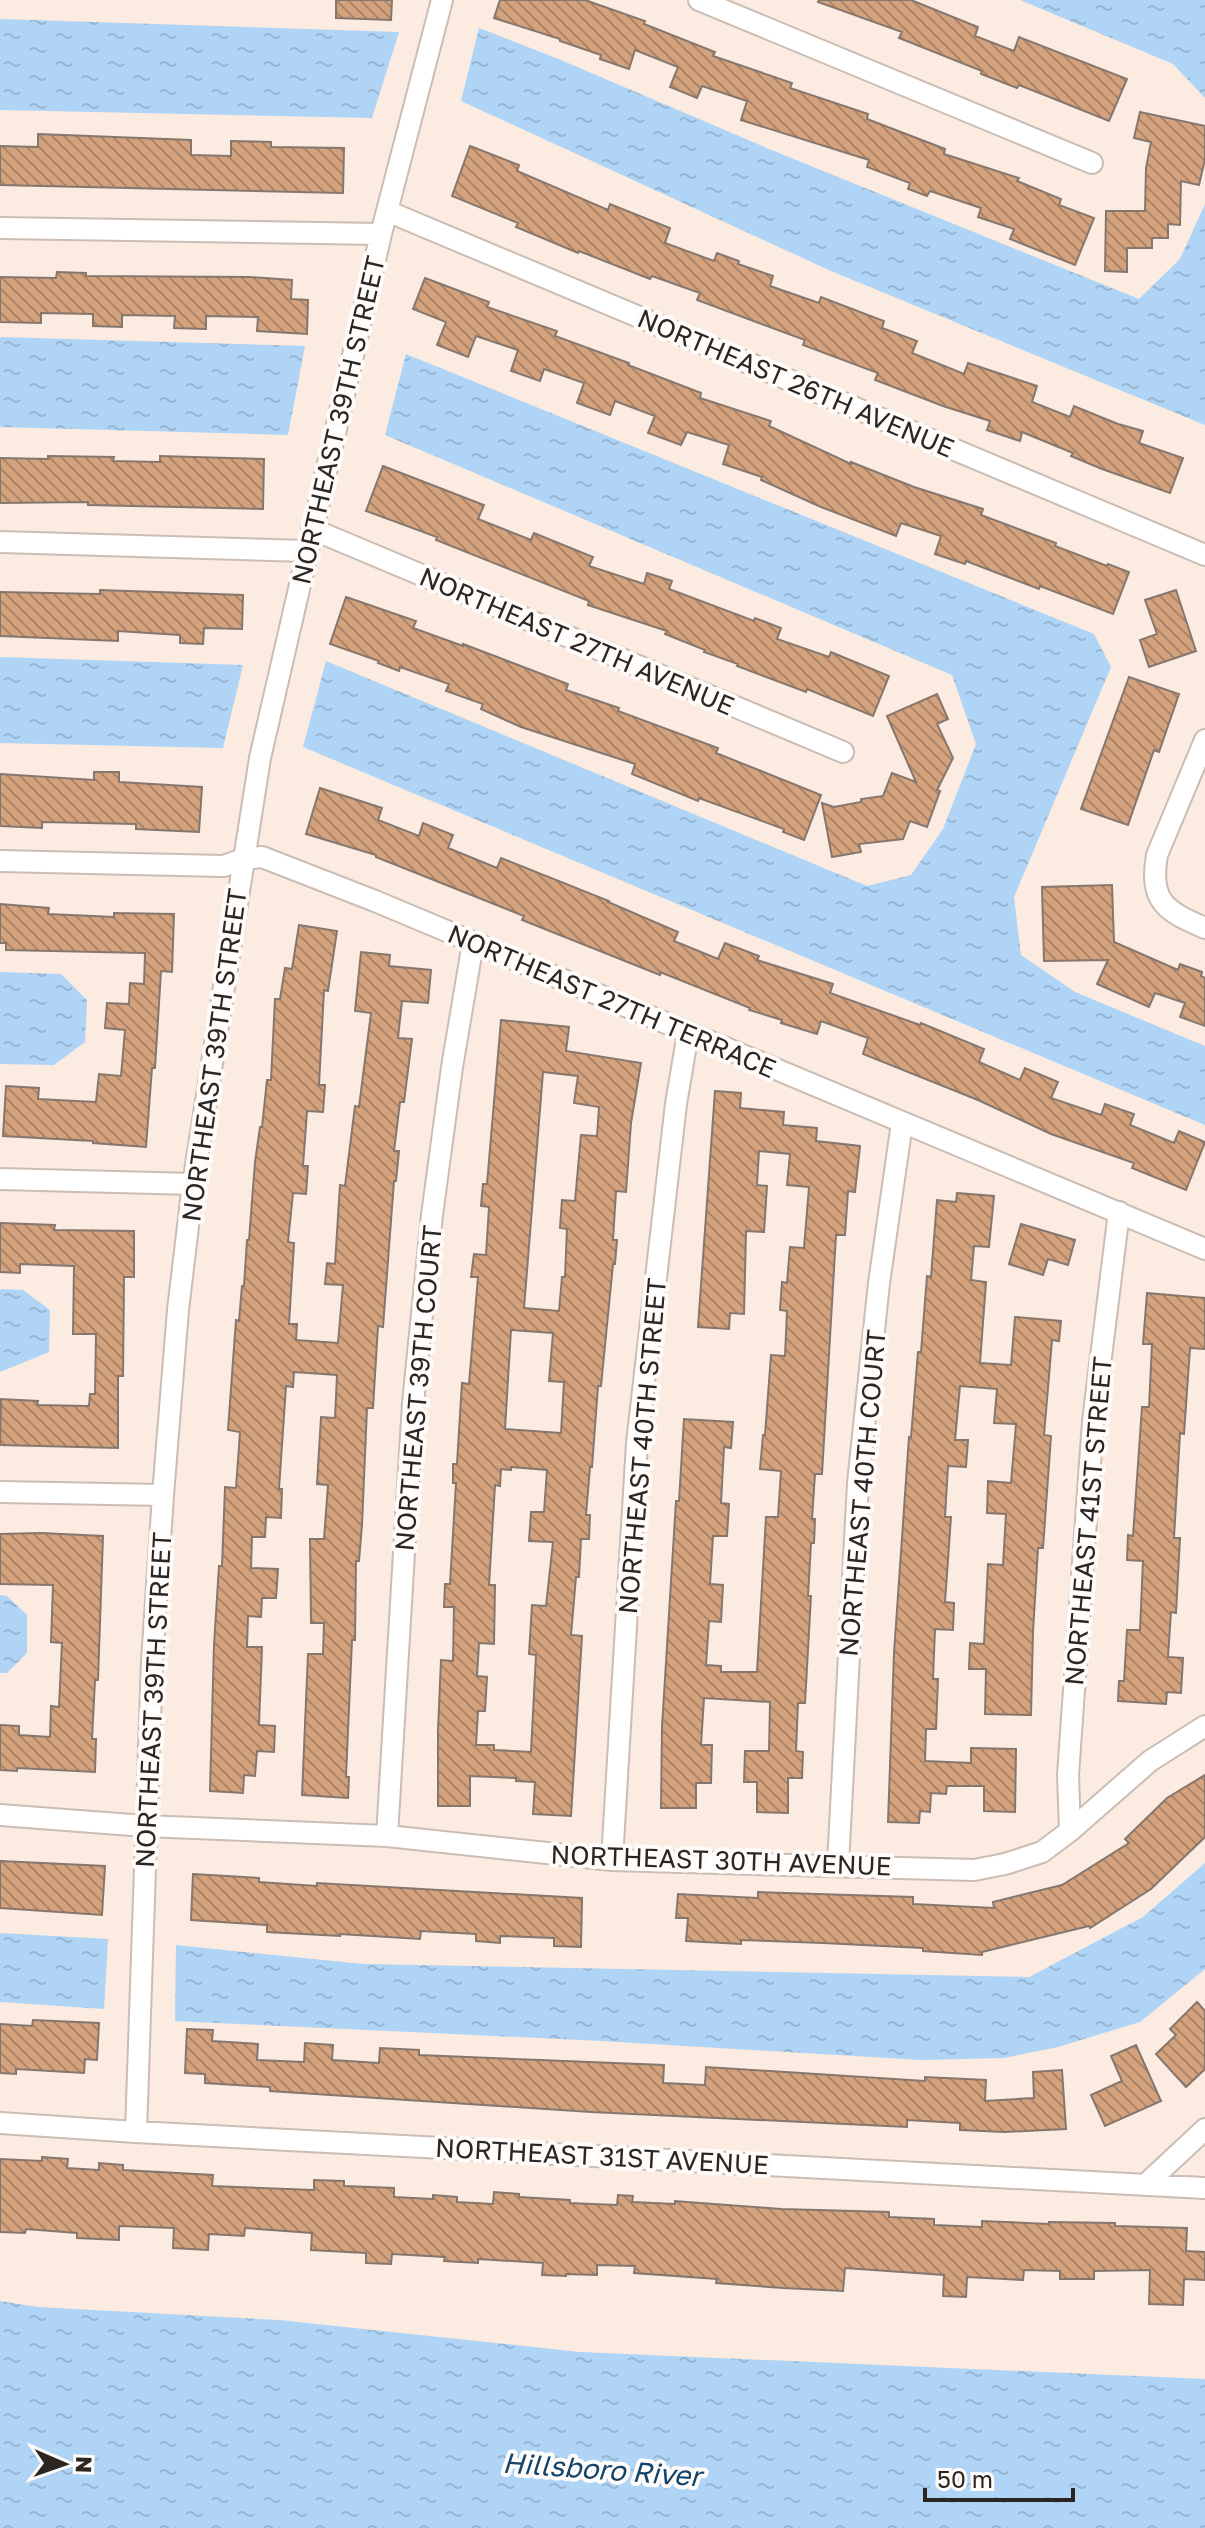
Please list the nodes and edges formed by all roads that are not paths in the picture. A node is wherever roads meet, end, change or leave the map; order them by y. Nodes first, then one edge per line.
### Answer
1 (442, 0) edge
2 (699, 0) edge
3 (1092, 163) dead end
4 (387, 211) junction
5 (0, 228) edge
6 (381, 234) junction
7 (312, 529) junction
8 (0, 542) edge
9 (307, 551) junction
10 (1205, 555) edge
11 (1205, 740) edge
12 (843, 752) dead end
13 (243, 859) junction
14 (0, 861) edge
15 (1205, 928) edge
16 (473, 943) junction
17 (688, 1033) junction
18 (902, 1123) junction
19 (0, 1179) edge
20 (193, 1184) junction
21 (1119, 1212) junction
22 (1205, 1249) edge
23 (0, 1492) edge
24 (163, 1495) junction
25 (1205, 1726) edge
26 (0, 1815) edge
27 (145, 1826) junction
28 (1070, 1831) junction
29 (387, 1836) junction
30 (612, 1860) junction
31 (838, 1865) junction
32 (0, 2123) edge
33 (1205, 2129) edge
34 (136, 2132) junction
35 (1145, 2185) junction
36 (1205, 2188) edge

1 - 4 street, NORTHEAST 39TH STREET
2 - 3 street
4 - 6 street, NORTHEAST 39TH STREET
4 - 10 street, NORTHEAST 26TH AVENUE
5 - 6 street
6 - 7 street, NORTHEAST 39TH STREET
7 - 9 street, NORTHEAST 39TH STREET
7 - 12 street, NORTHEAST 27TH AVENUE
8 - 9 street
9 - 13 street, NORTHEAST 39TH STREET
11 - 15 street
13 - 14 street, NORTHEAST 27TH TERRACE
13 - 16 street, NORTHEAST 27TH TERRACE
13 - 20 street, NORTHEAST 39TH STREET
16 - 17 street, NORTHEAST 27TH TERRACE
16 - 29 street, NORTHEAST 39TH COURT
17 - 18 street, NORTHEAST 27TH TERRACE
17 - 30 street, NORTHEAST 40TH STREET
18 - 21 street, NORTHEAST 27TH TERRACE
18 - 31 street, NORTHEAST 40TH COURT
19 - 20 street
20 - 24 street, NORTHEAST 39TH STREET
21 - 22 street, NORTHEAST 27TH TERRACE
21 - 28 street, NORTHEAST 41ST STREET
23 - 24 street
24 - 27 street, NORTHEAST 39TH STREET
25 - 28 street, NORTHEAST 30TH AVENUE
26 - 27 street, NORTHEAST 30TH AVENUE
27 - 29 street, NORTHEAST 30TH AVENUE
27 - 34 street, NORTHEAST 39TH STREET
28 - 31 street, NORTHEAST 30TH AVENUE
29 - 30 street, NORTHEAST 30TH AVENUE
30 - 31 street, NORTHEAST 30TH AVENUE
32 - 34 street, NORTHEAST 31ST AVENUE
33 - 35 street
34 - 35 street, NORTHEAST 31ST AVENUE
35 - 36 street, NORTHEAST 31ST AVENUE

